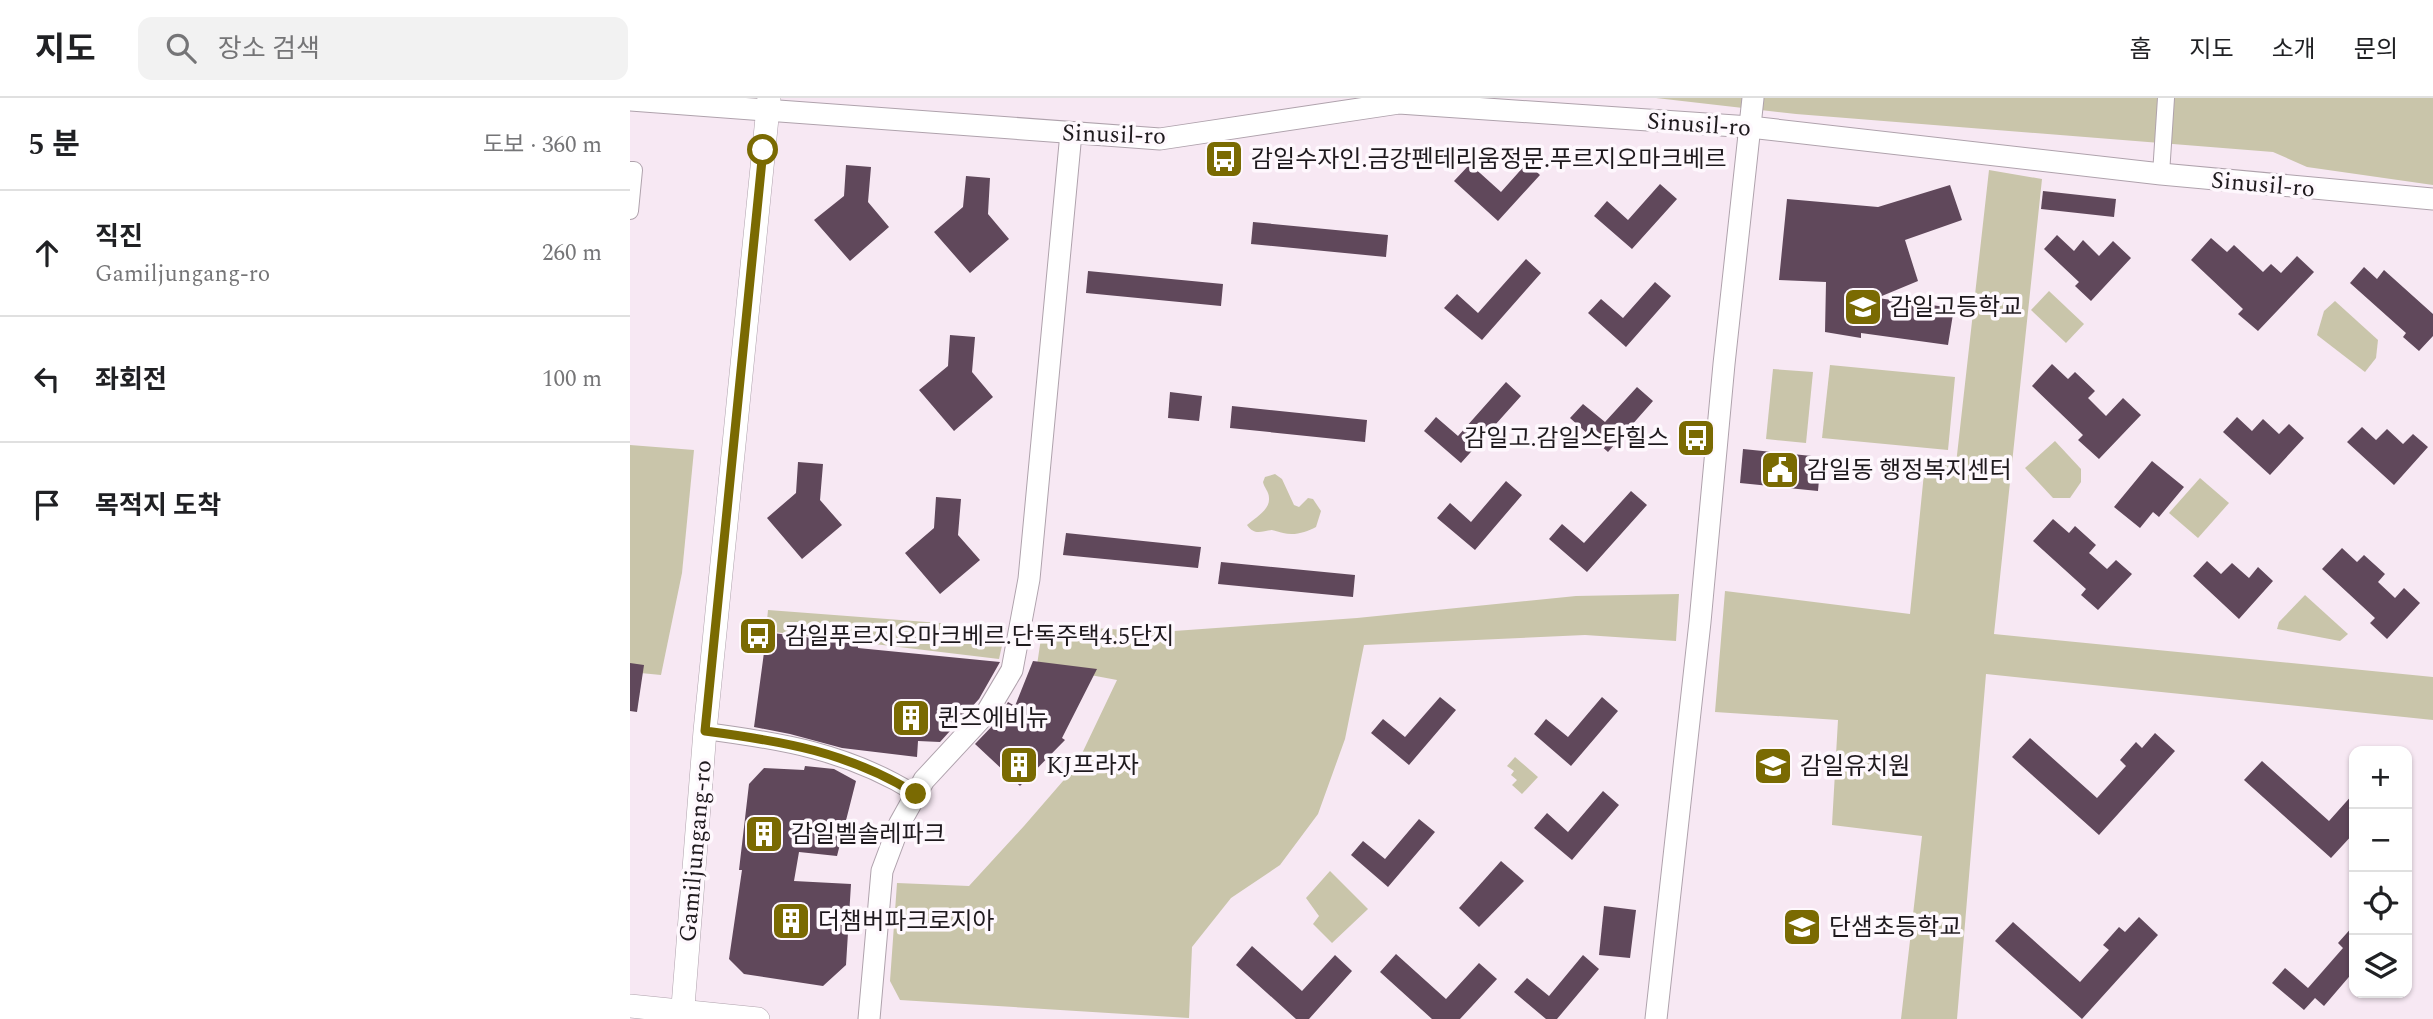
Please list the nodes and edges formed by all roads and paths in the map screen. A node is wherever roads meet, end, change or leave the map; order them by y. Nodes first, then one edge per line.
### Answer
1 (1753, 98) edge
2 (2166, 98) edge
3 (630, 100) edge
4 (768, 105) edge
5 (1750, 127) junction
6 (1071, 133) junction
7 (630, 170) edge
8 (2161, 174) junction
9 (2433, 199) edge
10 (630, 211) edge
11 (705, 731) junction
12 (916, 794) junction
13 (630, 1006) edge
14 (682, 1016) edge
15 (758, 1019) edge
16 (869, 1019) edge
17 (1656, 1019) edge

1 - 5 street
2 - 8 street
3 - 4 street, Sinusil-ro
4 - 6 street, Sinusil-ro
4 - 11 main road, Gamiljungang-ro
5 - 6 street, Sinusil-ro
5 - 8 street, Sinusil-ro
5 - 17 street
6 - 12 street
7 - 10 street
8 - 9 street, Sinusil-ro
11 - 12 street
11 - 14 main road, Gamiljungang-ro
12 - 16 street
13 - 14 main road
14 - 15 main road

